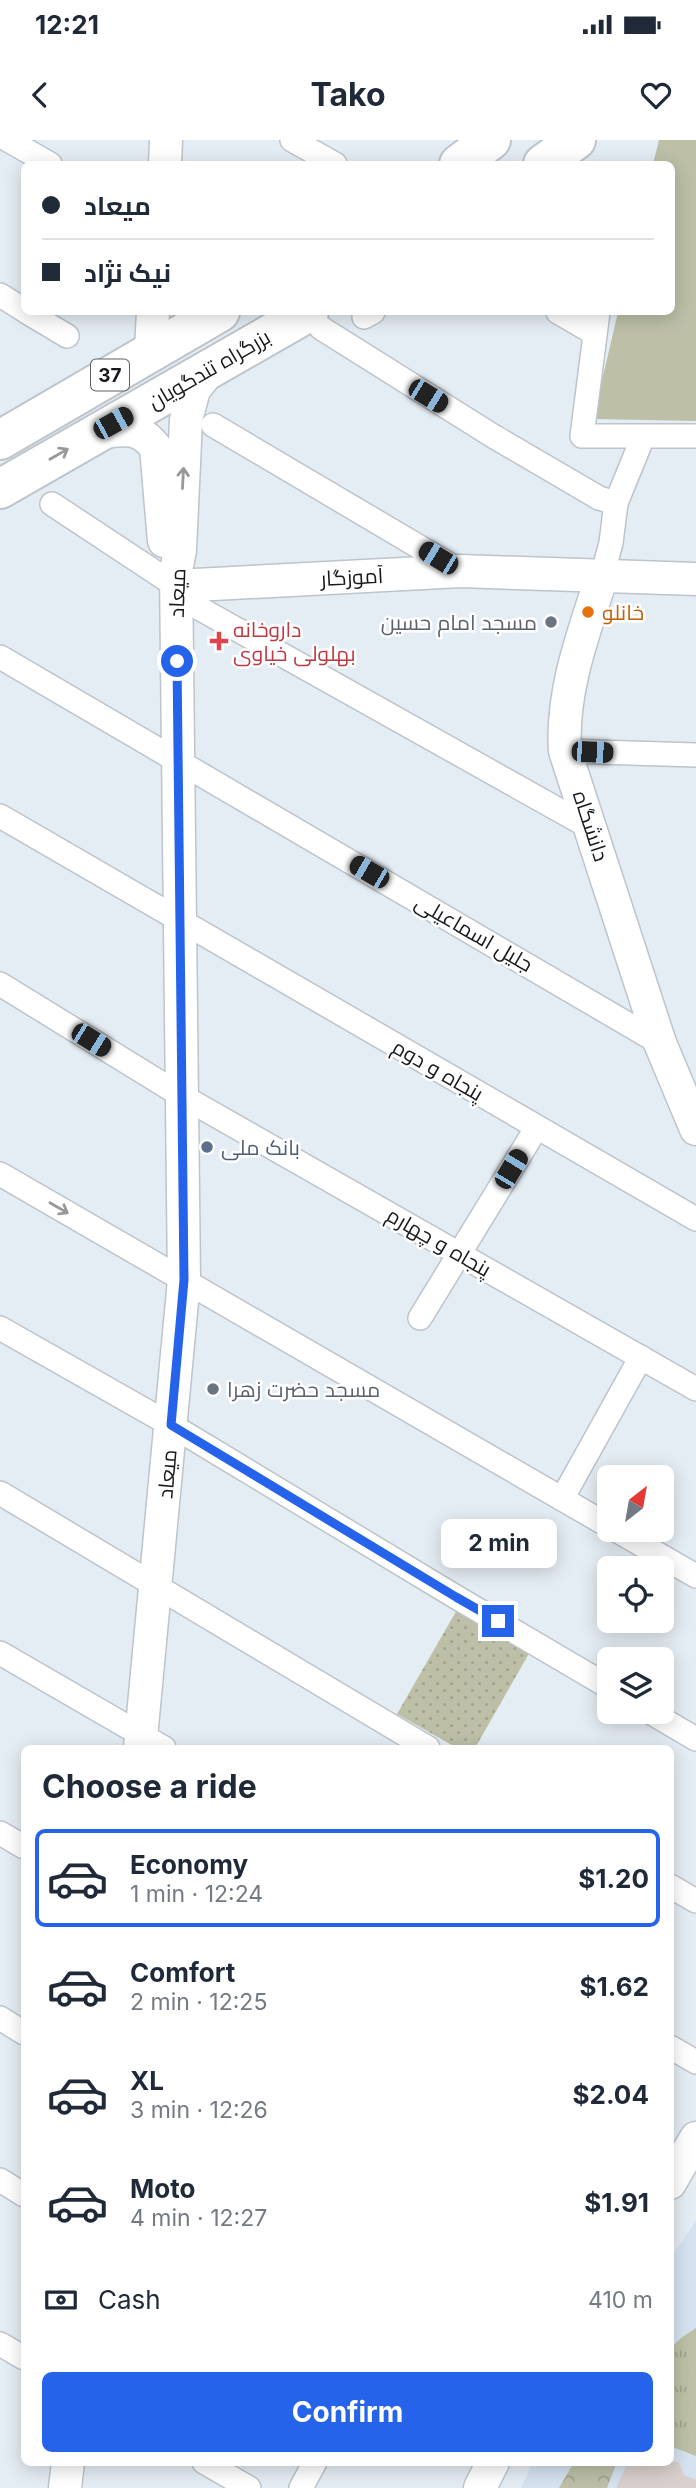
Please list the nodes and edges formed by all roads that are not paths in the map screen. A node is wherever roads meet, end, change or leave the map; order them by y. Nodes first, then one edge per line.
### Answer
1 (8, 140) edge
2 (166, 140) edge
3 (292, 140) edge
4 (491, 140) edge
5 (576, 140) edge
6 (45, 161) edge
7 (165, 161) edge
8 (330, 161) edge
9 (463, 161) edge
10 (546, 161) edge
11 (0, 295) edge
12 (21, 308) edge
13 (33, 315) edge
14 (153, 315) edge
15 (215, 315) edge
16 (569, 315) edge
17 (315, 320) edge
18 (596, 322) edge
19 (67, 336) dead end
20 (152, 350) junction
21 (212, 367) junction
22 (51, 411) junction
23 (213, 425) dead end
24 (0, 426) edge
25 (96, 433) junction
26 (696, 436) edge
27 (643, 437) junction
28 (0, 439) edge
29 (13, 481) edge
30 (0, 503) edge
31 (52, 503) dead end
32 (616, 503) junction
33 (460, 571) junction
34 (602, 576) junction
35 (176, 578) junction
36 (696, 579) edge
37 (0, 657) edge
38 (565, 751) junction
39 (696, 755) edge
40 (178, 761) junction
41 (0, 816) edge
42 (591, 828) junction
43 (180, 922) junction
44 (0, 984) edge
45 (660, 1043) junction
46 (182, 1096) junction
47 (537, 1127) junction
48 (696, 1129) edge
49 (0, 1174) edge
50 (696, 1219) edge
51 (460, 1254) junction
52 (184, 1280) junction
53 (420, 1318) dead end
54 (0, 1328) edge
55 (641, 1357) junction
56 (696, 1389) edge
57 (171, 1425) junction
58 (0, 1493) edge
59 (562, 1499) junction
60 (597, 1519) edge
61 (636, 1542) edge
62 (696, 1576) edge
63 (156, 1586) junction
64 (0, 1653) edge
65 (597, 1680) edge
66 (670, 1724) edge
67 (696, 1739) edge
68 (148, 1744) edge
69 (421, 1745) edge
70 (0, 1833) edge
71 (21, 1845) edge
72 (674, 1888) edge
73 (696, 1900) edge
74 (0, 2018) edge
75 (21, 2031) edge
76 (674, 2049) edge
77 (696, 2062) edge
78 (696, 2138) edge
79 (674, 2176) edge
80 (0, 2180) edge
81 (21, 2193) edge
82 (0, 2344) edge
83 (21, 2356) edge
84 (68, 2466) edge
85 (211, 2466) edge
86 (313, 2466) edge
87 (65, 2488) edge
88 (249, 2488) edge
89 (301, 2488) edge

1 - 6 street
2 - 7 street
3 - 8 street
4 - 9 highway
5 - 10 highway
11 - 12 street
13 - 19 street
14 - 20 street
15 - 20 highway, 37
16 - 18 street
17 - 21 highway, بزرگراه تندگویان / 37
17 - 32 street
18 - 27 street
20 - 22 highway, 37
21 - 25 highway, بزرگراه تندگویان / 37
35 -> 21 street, میعاد
22 - 24 street
22 - 28 highway, 37
23 - 33 street
29 -> 25 highway, بزرگراه تندگویان / 37
25 - 35 street
26 - 27 street
27 - 32 street, دانشگاه
29 - 30 highway, بزرگراه تندگویان
31 - 35 street
32 - 34 street, دانشگاه
33 - 34 street, آموزگار
33 - 35 street, آموزگار
34 - 36 street, آموزگار
34 - 38 street, دانشگاه
35 - 40 street, میعاد
35 - 42 street
37 - 40 street, جلیل اسماعیلی
38 - 39 street
38 - 42 street, دانشگاه
40 - 43 street, میعاد
40 - 45 street, جلیل اسماعیلی
41 - 43 street, پنجاه و دوم
42 - 45 street, دانشگاه
43 - 46 street, میعاد
43 - 47 street, پنجاه و دوم
44 - 46 street, پنجاه و چهارم
45 - 48 street, دانشگاه
46 - 51 street, پنجاه و چهارم
46 - 52 street, میعاد
47 - 50 street, پنجاه و دوم
47 - 51 street
49 -> 52 street
51 - 53 street
51 - 55 street, پنجاه و چهارم
52 - 57 street, میعاد
52 - 59 street
54 - 57 street
55 - 56 street, پنجاه و چهارم
55 - 59 street
57 - 63 street, میعاد
57 - 65 street
58 - 63 street
59 - 60 street
61 - 62 street
63 - 68 street, میعاد
63 - 69 street
64 - 68 street
66 - 67 street
70 - 71 street
72 - 73 street
74 - 75 street
76 - 77 street
78 - 79 street
80 - 81 street
82 - 83 street
84 - 87 street
85 - 88 street
86 - 89 street

